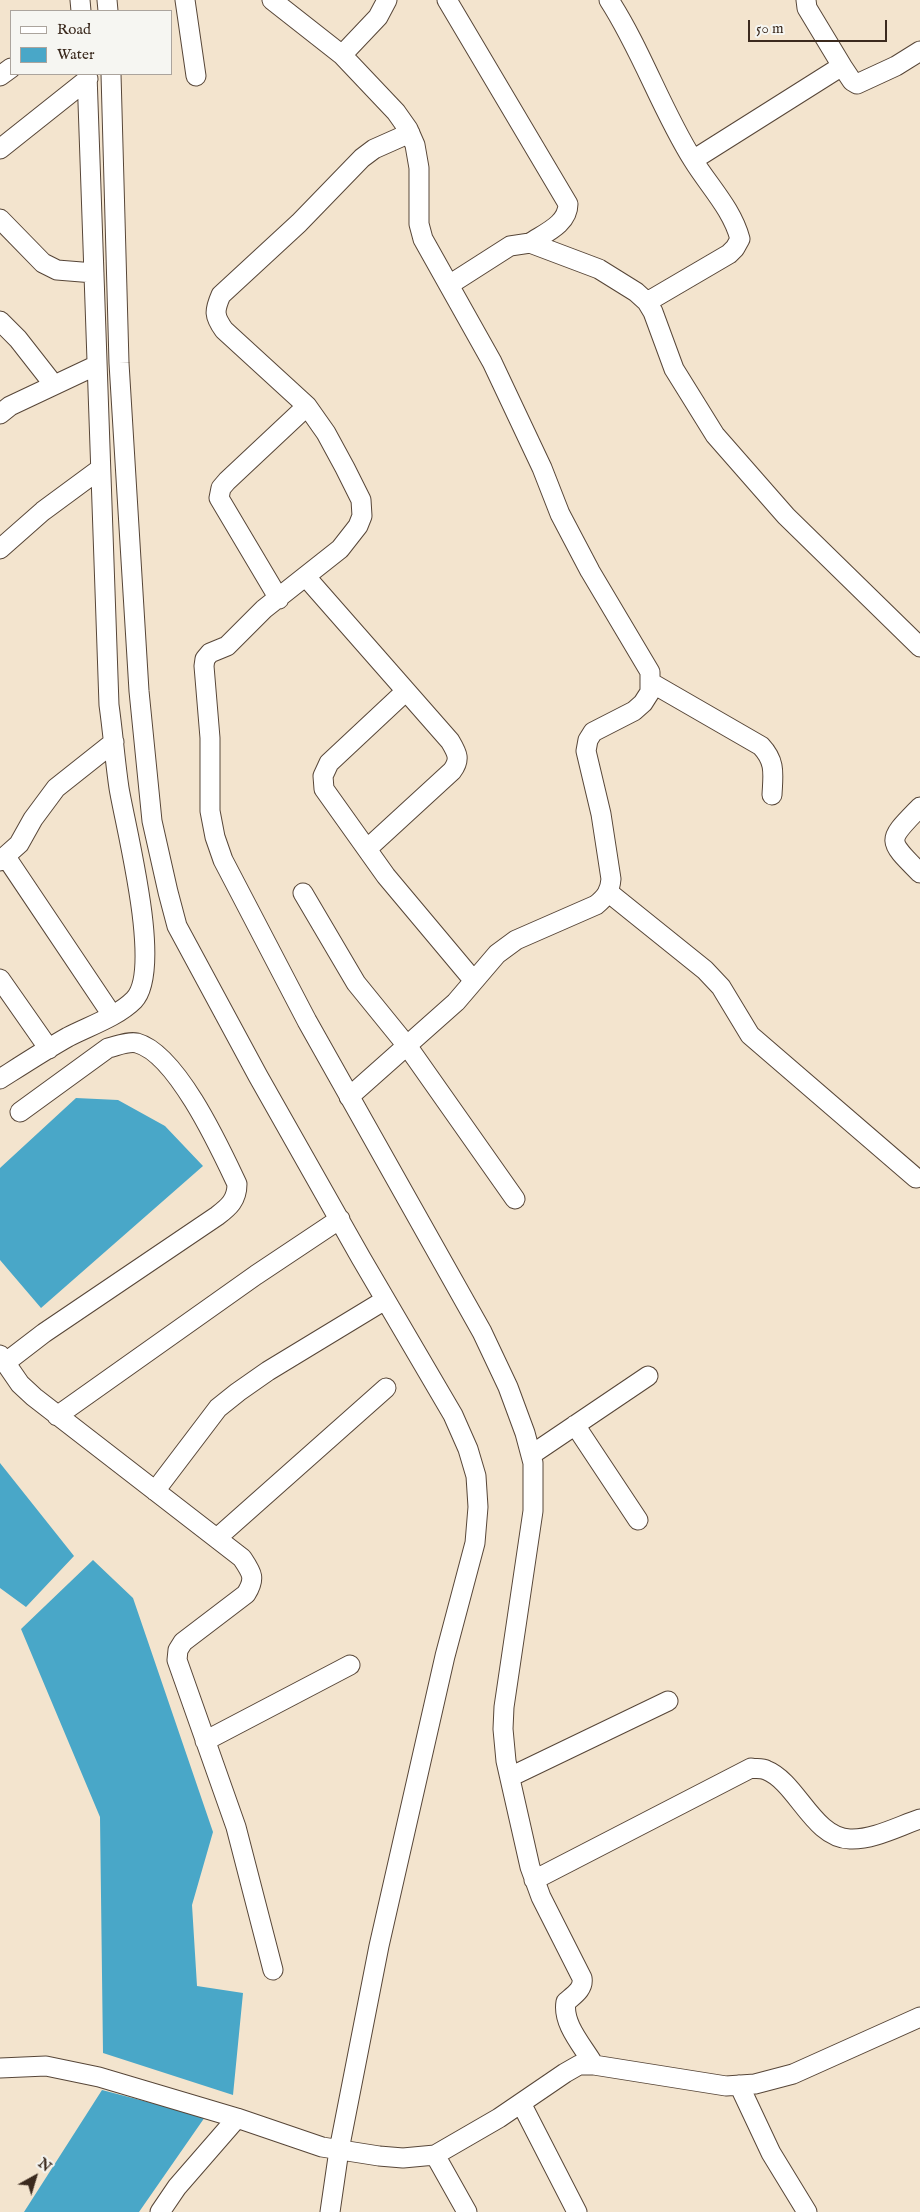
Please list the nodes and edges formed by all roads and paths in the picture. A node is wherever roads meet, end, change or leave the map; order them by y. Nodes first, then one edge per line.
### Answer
1 (185, 0) edge
2 (272, 0) edge
3 (387, 0) edge
4 (447, 0) edge
5 (609, 0) edge
6 (806, 0) edge
7 (920, 51) edge
8 (342, 55) junction
9 (842, 66) junction
10 (111, 75) edge
11 (87, 76) edge
12 (196, 76) dead end
13 (410, 134) junction
14 (0, 149) edge
15 (693, 160) junction
16 (0, 219) edge
17 (530, 243) junction
18 (94, 273) junction
19 (449, 285) junction
20 (647, 302) junction
21 (0, 322) edge
22 (97, 365) junction
23 (54, 385) junction
24 (306, 406) junction
25 (0, 414) edge
26 (100, 469) junction
27 (0, 549) edge
28 (306, 577) junction
29 (279, 599) junction
30 (920, 647) edge
31 (650, 682) junction
32 (406, 690) junction
33 (114, 742) junction
34 (772, 795) dead end
35 (920, 807) edge
36 (367, 849) junction
37 (3, 859) edge
38 (920, 873) edge
39 (608, 892) junction
40 (303, 893) dead end
41 (0, 979) edge
42 (474, 981) junction
43 (112, 1015) junction
44 (408, 1047) junction
45 (48, 1049) junction
46 (0, 1079) edge
47 (349, 1097) junction
48 (20, 1112) dead end
49 (916, 1178) dead end
50 (515, 1199) dead end
51 (340, 1219) junction
52 (385, 1300) junction
53 (3, 1359) edge
54 (648, 1376) dead end
55 (386, 1388) dead end
56 (57, 1416) junction
57 (575, 1426) junction
58 (531, 1456) junction
59 (155, 1490) junction
60 (638, 1520) dead end
61 (217, 1538) junction
62 (350, 1665) dead end
63 (668, 1701) dead end
64 (205, 1741) junction
65 (510, 1777) junction
66 (920, 1819) edge
67 (534, 1880) junction
68 (273, 1970) dead end
69 (920, 2017) edge
70 (594, 2065) junction
71 (0, 2068) edge
72 (739, 2085) junction
73 (521, 2103) junction
74 (237, 2118) junction
75 (331, 2149) junction
76 (435, 2155) junction
77 (160, 2212) edge
78 (330, 2212) edge
79 (467, 2212) edge
80 (577, 2212) edge
81 (806, 2212) edge

1 - 12 street
2 - 8 street
3 - 8 street
4 - 17 street
5 - 15 street
6 - 9 street
7 - 9 street
8 - 13 street
9 - 15 street
10 - 51 street
11 - 14 street
11 - 18 street
13 - 19 street
13 - 24 street
15 - 20 street
16 - 18 street
17 - 19 street
17 - 20 street
18 - 22 street
19 - 31 street
20 - 30 street
21 - 23 street
22 - 23 street
22 - 26 street
23 - 25 street
24 - 28 street
24 - 29 street
26 - 27 street
26 - 33 street
28 - 29 street
28 - 32 street
29 - 47 street
31 - 34 street
31 - 39 street
32 - 36 street
32 - 36 street
33 - 37 street
33 - 43 street
35 - 38 street
36 - 42 street
37 - 43 street
39 - 42 street
39 - 49 street
40 - 44 street
41 - 45 street
42 - 44 street
43 - 45 street
44 - 47 street
44 - 50 street
45 - 46 street
47 - 58 street
48 - 53 street
51 - 52 street
51 - 56 street
52 - 59 street
52 - 75 street
53 - 56 street
54 - 57 street
55 - 61 street
56 - 59 street
57 - 58 street
57 - 60 street
58 - 65 street
59 - 61 street
61 - 64 street
62 - 64 street
63 - 65 street
64 - 68 street
65 - 67 street
66 - 67 street
67 - 70 street
69 - 72 street
70 - 72 street
70 - 73 street
71 - 74 street
72 - 81 street
73 - 76 street
73 - 80 street
74 - 75 street
74 - 77 street
75 - 76 street
75 - 78 street
76 - 79 street

